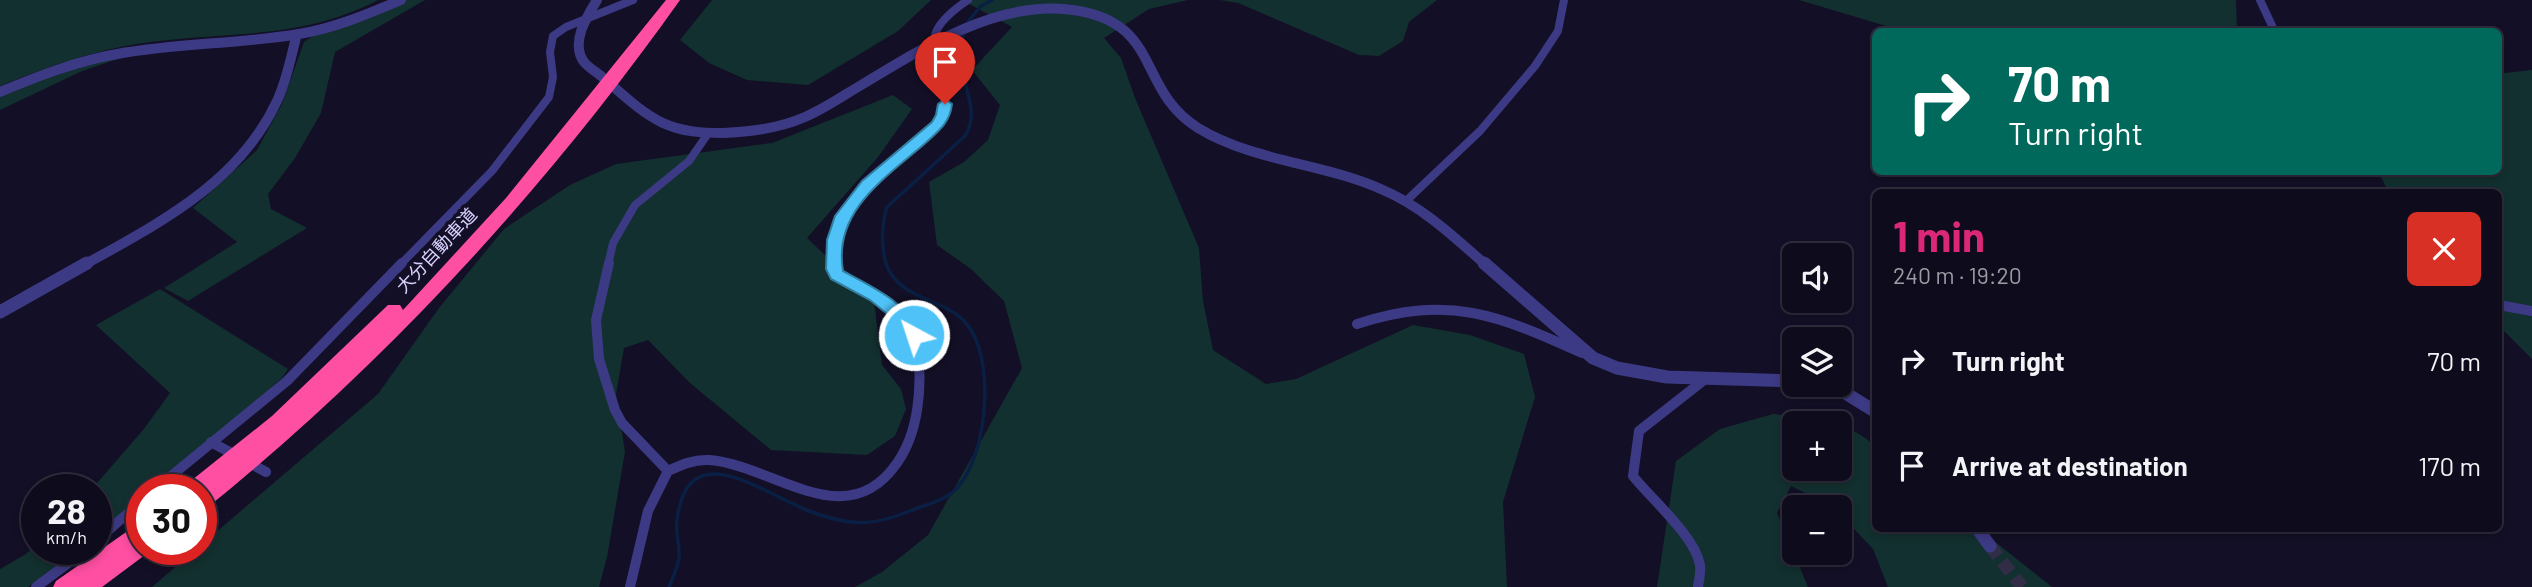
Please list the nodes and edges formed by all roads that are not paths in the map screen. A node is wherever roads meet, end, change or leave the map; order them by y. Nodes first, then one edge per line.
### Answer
1 (401, 0) edge
2 (597, 0) edge
3 (633, 0) edge
4 (660, 0) edge
5 (673, 0) edge
6 (968, 0) edge
7 (1564, 0) edge
8 (2260, 0) edge
9 (1033, 8) joint
10 (586, 18) junction
11 (2274, 28) edge
12 (297, 34) junction
13 (866, 82) joint
14 (0, 92) edge
15 (707, 135) junction
16 (1406, 201) junction
17 (2502, 306) edge
18 (2532, 311) edge
19 (0, 312) edge
20 (1357, 324) dead end
21 (1593, 358) junction
22 (1703, 380) junction
23 (1782, 380) edge
24 (1852, 397) edge
25 (1872, 410) edge
26 (211, 442) junction
27 (266, 471) dead end
28 (668, 471) junction
29 (173, 474) edge
30 (213, 474) edge
31 (217, 488) edge
32 (126, 515) edge
33 (112, 527) edge
34 (1980, 532) edge
35 (126, 541) edge
36 (1990, 546) tunnel mouth
37 (126, 558) edge
38 (66, 565) edge
39 (36, 587) edge
40 (62, 587) edge
41 (86, 587) edge
42 (630, 587) edge
43 (1698, 587) edge

1 - 12 street
2 - 10 street
3 - 10 street
4 - 30 highway, 大分自動車道
5 - 31 highway, 大分自動車道
6 - 28 street
7 - 16 street
8 - 11 street
9 - 13 street
9 - 16 street
10 - 15 street
10 - 26 street
12 - 14 street
12 - 19 street
13 - 15 street
15 - 28 street
16 - 21 street
17 - 18 street
20 - 21 street
21 - 22 street
22 - 23 street
22 - 43 street
24 - 25 street
26 - 27 street
26 - 29 street
28 - 42 street
32 - 33 street
34 - 36 street
35 - 40 highway
37 - 41 highway
38 - 39 street

